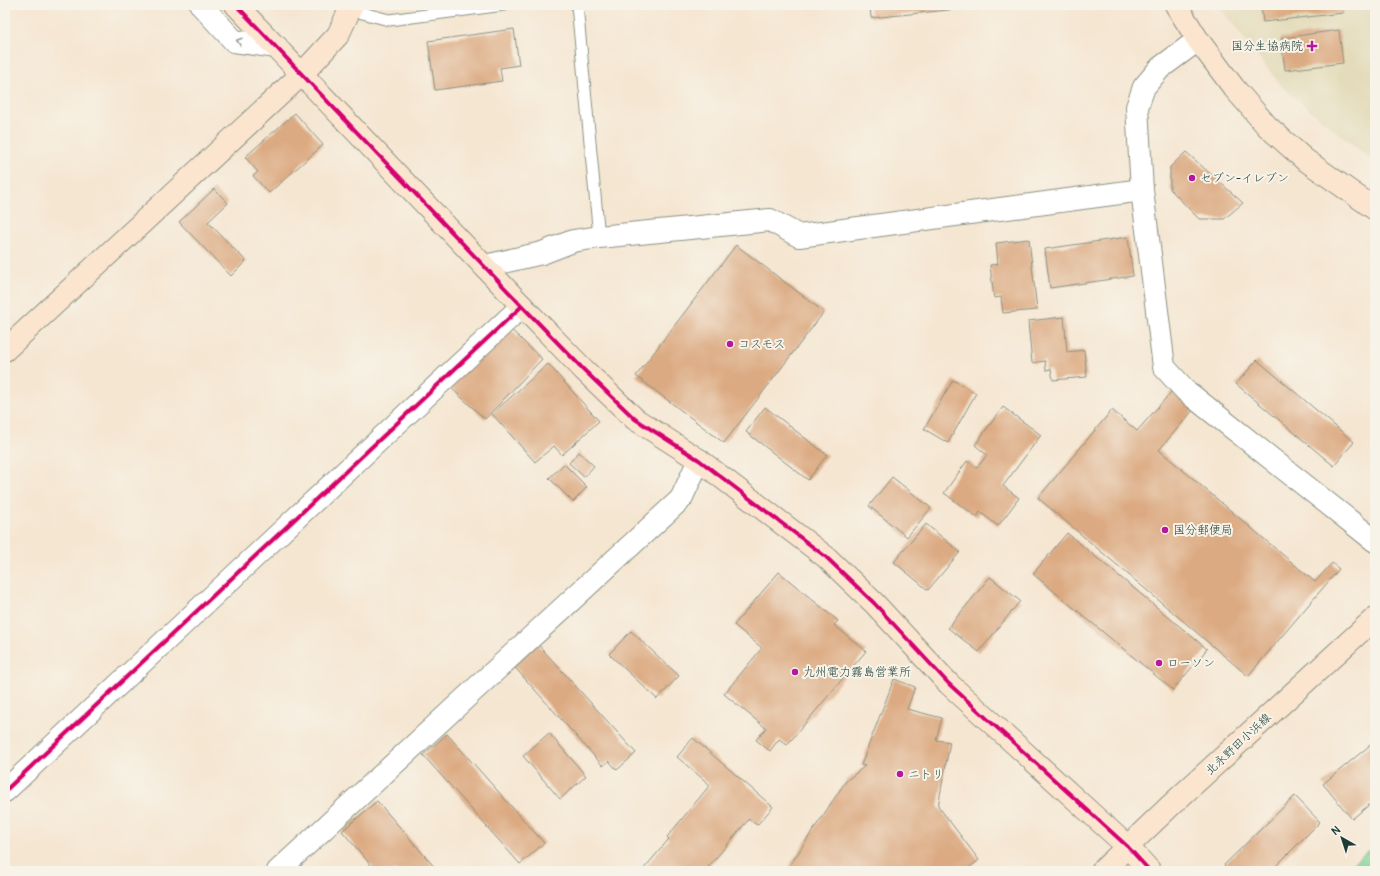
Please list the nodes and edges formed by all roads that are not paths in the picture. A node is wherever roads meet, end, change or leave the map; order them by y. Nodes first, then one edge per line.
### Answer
1 (201, 5) edge
2 (236, 5) edge
3 (504, 5) edge
4 (577, 5) edge
5 (1176, 5) edge
6 (352, 8) edge
7 (1198, 40) junction
8 (277, 47) junction
9 (302, 74) junction
10 (1142, 190) junction
11 (1375, 209) edge
12 (599, 237) junction
13 (485, 266) junction
14 (522, 306) junction
15 (5, 350) edge
16 (699, 460) junction
17 (1375, 541) edge
18 (1372, 626) edge
19 (5, 791) edge
20 (1128, 847) junction
21 (278, 871) edge
22 (1102, 871) edge
23 (1150, 871) edge

8 -> 1 street
2 - 8 street
3 - 6 lane
4 - 12 lane
5 - 7 street
6 - 9 street
7 - 10 street
7 - 11 street
8 - 9 street
9 - 13 street
9 - 15 street
10 - 12 street
10 - 17 street
12 - 13 street
13 - 14 street
14 - 16 street
14 - 19 street
16 - 20 street
16 - 21 street
18 - 20 street, 北永野田小浜線
20 - 22 street, 北永野田小浜線
20 - 23 street

